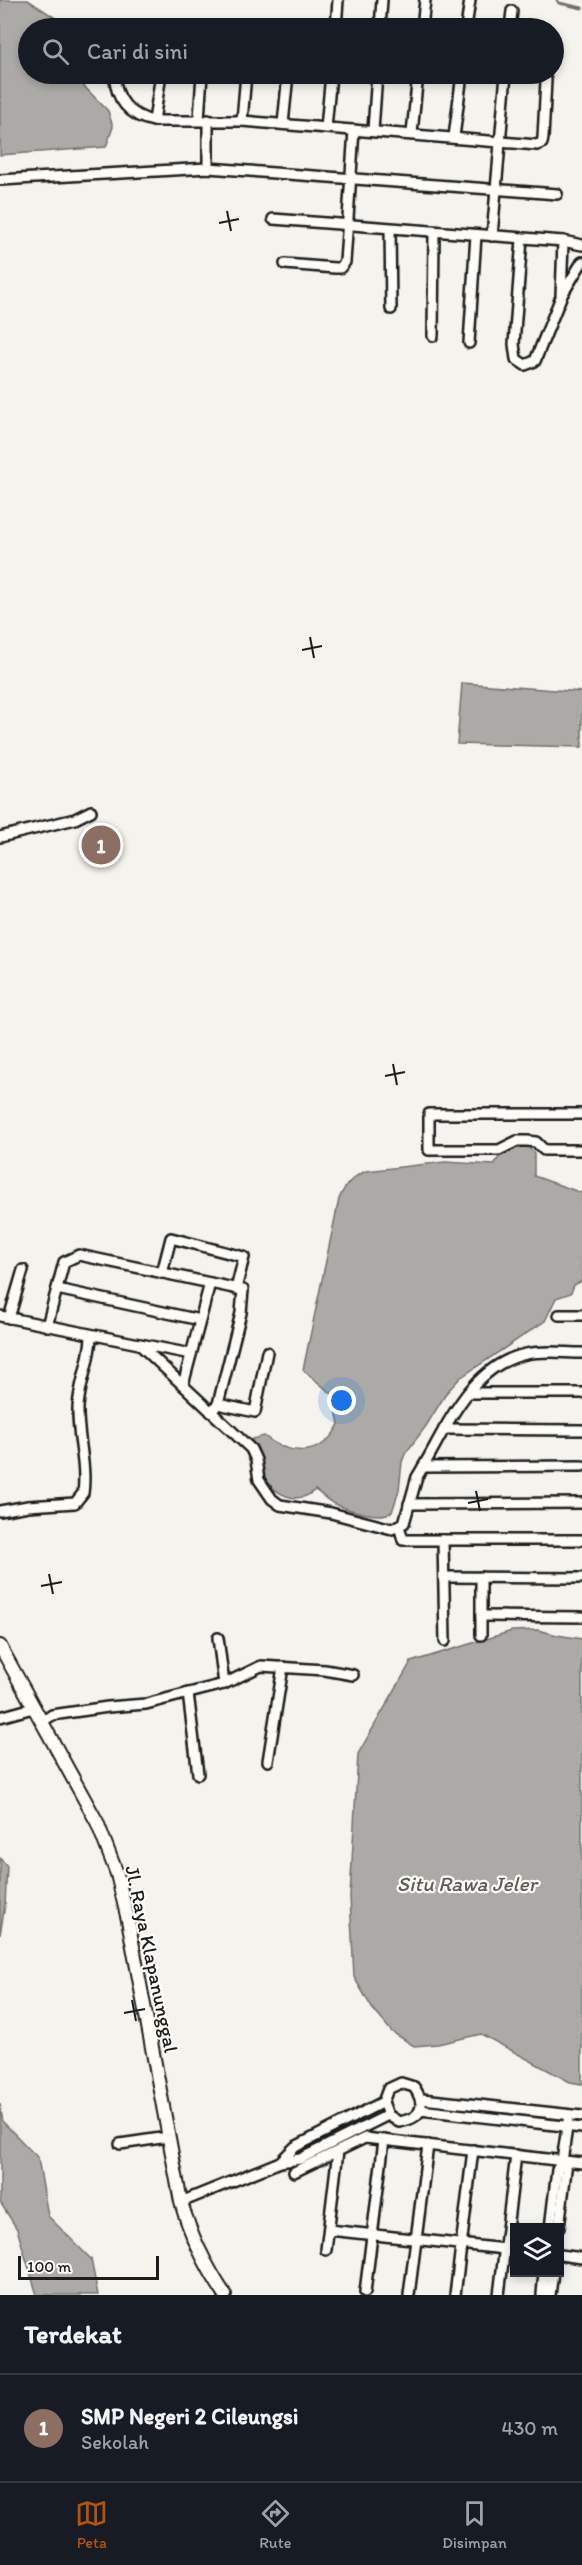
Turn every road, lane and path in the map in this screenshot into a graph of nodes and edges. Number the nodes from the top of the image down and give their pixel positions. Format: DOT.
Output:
graph roads {
  1 [pos="338,0"];
  2 [pos="382,0"];
  3 [pos="425,0"];
  4 [pos="470,0"];
  5 [pos="512,11"];
  6 [pos="337,18"];
  7 [pos="381,18"];
  8 [pos="423,18"];
  9 [pos="467,18"];
  10 [pos="511,18"];
  11 [pos="115,84"];
  12 [pos="159,84"];
  13 [pos="202,84"];
  14 [pos="245,84"];
  15 [pos="287,84"];
  16 [pos="330,84"];
  17 [pos="376,84"];
  18 [pos="417,84"];
  19 [pos="461,84"];
  20 [pos="505,84"];
  21 [pos="546,84"];
  22 [pos="203,120"];
  23 [pos="153,121"];
  24 [pos="242,121"];
  25 [pos="283,124"];
  26 [pos="326,128"];
  27 [pos="354,130"];
  28 [pos="373,130"];
  29 [pos="412,133"];
  30 [pos="454,137"];
  31 [pos="498,142"];
  32 [pos="208,168"];
  33 [pos="350,178"];
  34 [pos="0,180"];
  35 [pos="495,189"];
  36 [pos="557,194"];
  37 [pos="273,219"];
  38 [pos="347,224"];
  39 [pos="390,229"];
  40 [pos="434,232"];
  41 [pos="476,235"];
  42 [pos="492,236"];
  43 [pos="522,238"];
  44 [pos="563,241"];
  45 [pos="582,245"];
  46 [pos="582,262"];
  47 [pos="285,264"];
  48 [pos="561,297"];
  49 [pos="391,309"];
  50 [pos="433,336"];
  51 [pos="469,342"];
  52 [pos="91,812"];
  53 [pos="0,837"];
  54 [pos="582,1114"];
  55 [pos="582,1150"];
  56 [pos="23,1270"];
  57 [pos="162,1273"];
  58 [pos="210,1283"];
  59 [pos="236,1288"];
  60 [pos="57,1289"];
  61 [pos="559,1315"];
  62 [pos="582,1315"];
  63 [pos="5,1317"];
  64 [pos="200,1320"];
  65 [pos="47,1326"];
  66 [pos="91,1335"];
  67 [pos="140,1344"];
  68 [pos="267,1352"];
  69 [pos="582,1353"];
  70 [pos="191,1354"];
  71 [pos="183,1385"];
  72 [pos="468,1393"];
  73 [pos="582,1393"];
  74 [pos="218,1404"];
  75 [pos="212,1412"];
  76 [pos="444,1429"];
  77 [pos="582,1430"];
  78 [pos="423,1467"];
  79 [pos="582,1467"];
  80 [pos="582,1503"];
  81 [pos="409,1504"];
  82 [pos="0,1511"];
  83 [pos="399,1527"];
  84 [pos="443,1540"];
  85 [pos="582,1540"];
  86 [pos="444,1577"];
  87 [pos="481,1577"];
  88 [pos="582,1578"];
  89 [pos="481,1616"];
  90 [pos="582,1617"];
  91 [pos="481,1635"];
  92 [pos="218,1638"];
  93 [pos="445,1641"];
  94 [pos="0,1646"];
  95 [pos="283,1667"];
  96 [pos="353,1676"];
  97 [pos="224,1684"];
  98 [pos="188,1693"];
  99 [pos="33,1708"];
  100 [pos="0,1717"];
  101 [pos="42,1722"];
  102 [pos="268,1761"];
  103 [pos="198,1774"];
  104 [pos="422,2099"];
  105 [pos="383,2102"];
  106 [pos="420,2110"];
  107 [pos="569,2114"];
  108 [pos="387,2115"];
  109 [pos="582,2116"];
  110 [pos="567,2127"];
  111 [pos="582,2128"];
  112 [pos="168,2137"];
  113 [pos="384,2140"];
  114 [pos="120,2144"];
  115 [pos="428,2145"];
  116 [pos="473,2150"];
  117 [pos="338,2151"];
  118 [pos="516,2155"];
  119 [pos="562,2161"];
  120 [pos="280,2162"];
  121 [pos="582,2163"];
  122 [pos="294,2172"];
  123 [pos="181,2202"];
  124 [pos="512,2223"];
  125 [pos="551,2223"];
  126 [pos="560,2223"];
  127 [pos="329,2230"];
  128 [pos="372,2235"];
  129 [pos="416,2239"];
  130 [pos="461,2245"];
  131 [pos="326,2250"];
  132 [pos="510,2250"];
  133 [pos="564,2256"];
  134 [pos="582,2258"];
  135 [pos="544,2277"];
  136 [pos="552,2277"];
  137 [pos="364,2292"];
  138 [pos="225,2295"];
  139 [pos="409,2295"];
  140 [pos="455,2295"];
  141 [pos="499,2295"];
  142 [pos="542,2295"];
  143 [pos="550,2295"];
  1 -- 6 [label="street"];
  2 -- 7 [label="street"];
  3 -- 8 [label="street"];
  4 -- 9 [label="street"];
  5 -- 10 [label="street"];
  11 -- 23 [label="street"];
  12 -- 23 [label="street"];
  13 -- 22 [label="street"];
  14 -- 24 [label="street"];
  15 -- 25 [label="street"];
  16 -- 26 [label="street"];
  17 -- 28 [label="street"];
  18 -- 29 [label="street"];
  19 -- 30 [label="street"];
  20 -- 31 [label="street"];
  21 -- 31 [label="street"];
  22 -- 23 [label="street"];
  22 -- 24 [label="street"];
  22 -- 32 [label="street"];
  24 -- 25 [label="street"];
  25 -- 26 [label="street"];
  26 -- 27 [label="street"];
  27 -- 28 [label="street"];
  27 -- 33 [label="street"];
  28 -- 29 [label="street"];
  29 -- 30 [label="street"];
  30 -- 31 [label="street"];
  31 -- 35 [label="street"];
  32 -- 33 [label="street"];
  32 -- 34 [label="street"];
  33 -- 35 [label="street"];
  33 -- 38 [label="street"];
  35 -- 36 [label="street"];
  35 -- 42 [label="street"];
  37 -- 38 [label="street"];
  38 -- 39 [label="street"];
  38 -- 47 [label="street"];
  39 -- 40 [label="street"];
  39 -- 49 [label="street"];
  40 -- 41 [label="street"];
  40 -- 50 [label="street"];
  41 -- 42 [label="street"];
  41 -- 51 [label="street"];
  42 -- 43 [label="street"];
  43 -- 44 [label="street"];
  43 -- 48 [label="street"];
  44 -- 45 [label="street"];
  44 -- 48 [label="street"];
  46 -- 48 [label="street"];
  52 -- 53 [label="street"];
  54 -- 55 [label="street"];
  56 -- 63 [label="street"];
  57 -- 58 [label="street"];
  57 -- 59 [label="street"];
  57 -- 60 [label="street"];
  58 -- 59 [label="street"];
  58 -- 64 [label="street"];
  59 -- 74 [label="street"];
  60 -- 64 [label="street"];
  60 -- 65 [label="street"];
  61 -- 62 [label="street"];
  63 -- 65 [label="street"];
  64 -- 70 [label="street"];
  65 -- 66 [label="street"];
  66 -- 67 [label="street"];
  66 -- 82 [label="street"];
  67 -- 70 [label="street"];
  67 -- 71 [label="street"];
  68 -- 74 [label="street"];
  69 -- 72 [label="street"];
  70 -- 71 [label="street"];
  71 -- 75 [label="street"];
  72 -- 73 [label="street"];
  72 -- 76 [label="street"];
  74 -- 75 [label="street"];
  75 -- 83 [label="street"];
  76 -- 77 [label="street"];
  76 -- 78 [label="street"];
  78 -- 79 [label="street"];
  78 -- 81 [label="street"];
  80 -- 81 [label="street"];
  81 -- 83 [label="street"];
  83 -- 84 [label="street"];
  84 -- 85 [label="street"];
  84 -- 86 [label="street"];
  86 -- 87 [label="street"];
  86 -- 93 [label="street"];
  87 -- 88 [label="street"];
  87 -- 89 [label="street"];
  89 -- 90 [label="street"];
  89 -- 91 [label="street"];
  92 -- 97 [label="street"];
  94 -- 99 [label="street, Jl. Raya Klapanunggal"];
  95 -- 96 [label="street"];
  95 -- 97 [label="street"];
  95 -- 102 [label="street"];
  97 -- 98 [label="street"];
  98 -- 101 [label="street"];
  98 -- 103 [label="street"];
  99 -- 100 [label="street"];
  99 -- 101 [label="street, Jl. Raya Klapanunggal"];
  101 -- 112 [label="street, Jl. Raya Klapanunggal"];
  104 -- 105 [label="street"];
  104 -- 106 [label="street"];
  104 -- 107 [label="street"];
  105 -- 108 [label="street"];
  105 -- 120 [label="street"];
  106 -- 108 [label="street"];
  106 -- 110 [label="street"];
  107 -- 109 [label="street"];
  107 -- 110 [label="street"];
  108 -- 120 [label="street"];
  110 -- 111 [label="street"];
  110 -- 119 [label="street"];
  112 -- 114 [label="street"];
  112 -- 123 [label="street, Jl. Raya Klapanunggal"];
  113 -- 115 [label="street"];
  113 -- 117 [label="street"];
  113 -- 128 [label="street"];
  115 -- 116 [label="street"];
  115 -- 129 [label="street"];
  116 -- 118 [label="street"];
  116 -- 130 [label="street"];
  117 -- 122 [label="street"];
  117 -- 127 [label="street"];
  118 -- 119 [label="street"];
  118 -- 124 [label="street"];
  119 -- 121 [label="street"];
  119 -- 125 [label="street"];
  119 -- 126 [label="street"];
  120 -- 123 [label="street"];
  123 -- 138 [label="street, Jl. Raya Klapanunggal"];
  127 -- 128 [label="street"];
  127 -- 131 [label="street"];
  128 -- 129 [label="street"];
  128 -- 137 [label="street"];
  129 -- 130 [label="street"];
  129 -- 139 [label="street"];
  130 -- 132 [label="street"];
  130 -- 140 [label="street"];
  132 -- 141 [label="street"];
  133 -- 134 [label="street"];
  135 -- 142 [label="street"];
  136 -- 143 [label="street"];
}
